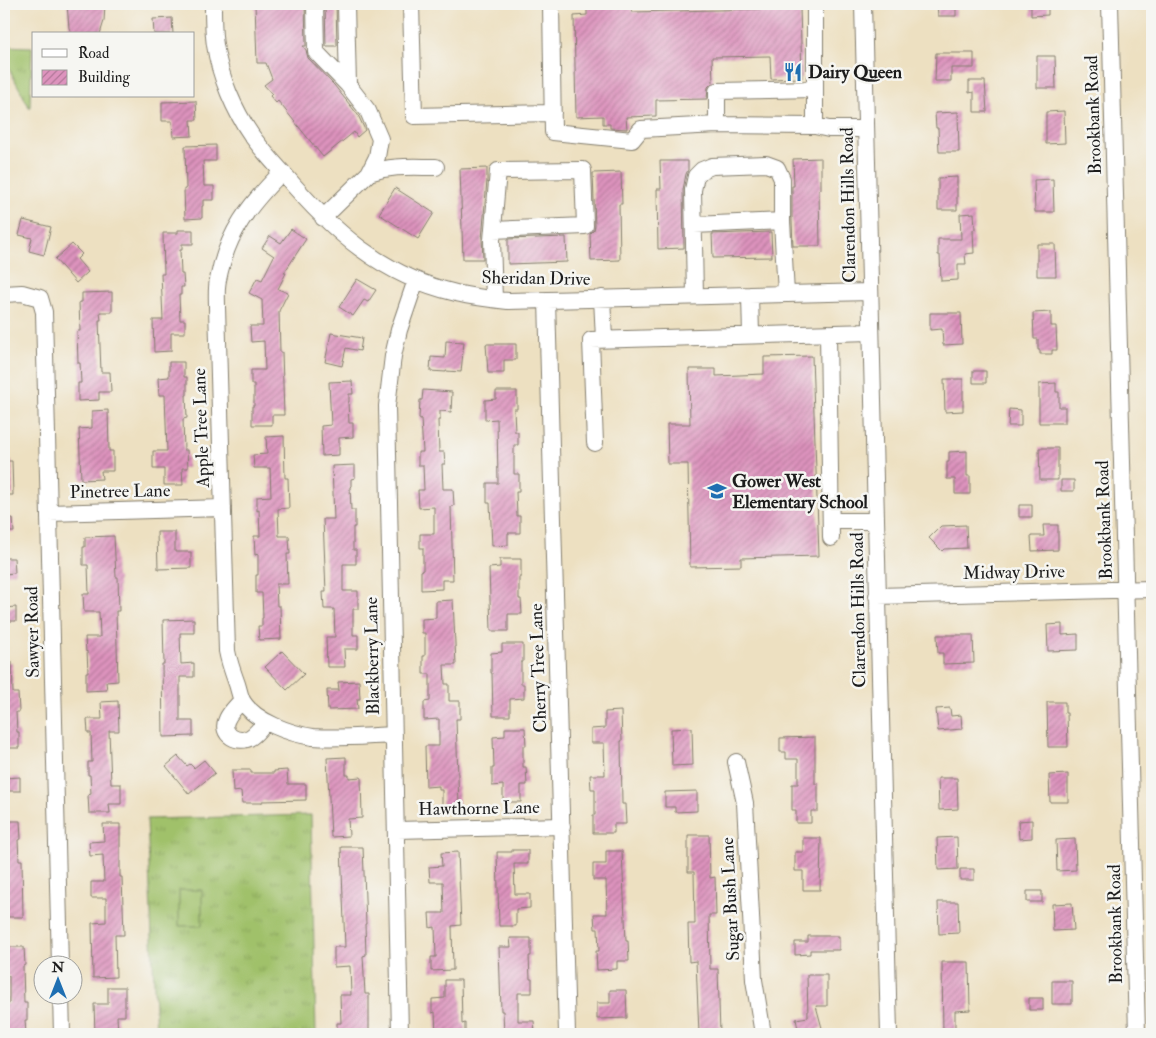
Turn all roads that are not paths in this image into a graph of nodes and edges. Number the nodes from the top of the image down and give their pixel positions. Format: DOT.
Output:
graph roads {
  1 [pos="213,4"];
  2 [pos="315,4"];
  3 [pos="346,4"];
  4 [pos="411,4"];
  5 [pos="551,4"];
  6 [pos="815,4"];
  7 [pos="863,4"];
  8 [pos="1110,4"];
  9 [pos="348,86"];
  10 [pos="815,89"];
  11 [pos="554,113"];
  12 [pos="717,125"];
  13 [pos="815,126"];
  14 [pos="866,129"];
  15 [pos="436,167"];
  16 [pos="282,172"];
  17 [pos="369,173"];
  18 [pos="323,218"];
  19 [pos="782,221"];
  20 [pos="694,225"];
  21 [pos="493,230"];
  22 [pos="416,280"];
  23 [pos="870,292"];
  24 [pos="4,294"];
  25 [pos="786,294"];
  26 [pos="750,295"];
  27 [pos="695,296"];
  28 [pos="602,298"];
  29 [pos="494,299"];
  30 [pos="547,300"];
  31 [pos="871,332"];
  32 [pos="828,333"];
  33 [pos="751,335"];
  34 [pos="604,339"];
  35 [pos="595,443"];
  36 [pos="223,508"];
  37 [pos="49,513"];
  38 [pos="876,522"];
  39 [pos="1152,589"];
  40 [pos="1126,590"];
  41 [pos="877,596"];
  42 [pos="242,700"];
  43 [pos="265,722"];
  44 [pos="394,736"];
  45 [pos="736,762"];
  46 [pos="562,826"];
  47 [pos="397,830"];
  48 [pos="60,956"];
  49 [pos="61,1006"];
  50 [pos="62,1034"];
  51 [pos="400,1034"];
  52 [pos="567,1034"];
  53 [pos="763,1034"];
  54 [pos="889,1034"];
  55 [pos="1137,1034"];
  1 -- 16 [label="street, Sheridan Drive"];
  2 -- 9 [label="street"];
  3 -- 9 [label="street"];
  4 -- 11 [label="street"];
  5 -- 11 [label="street"];
  6 -- 10 [label="street"];
  7 -- 14 [label="street, Clarendon Hills Road"];
  8 -- 40 [label="street, Brookbank Road"];
  9 -- 17 [label="street"];
  10 -- 12 [label="street"];
  10 -- 13 [label="street"];
  11 -- 12 [label="street"];
  12 -- 13 [label="street"];
  13 -- 14 [label="street"];
  14 -- 23 [label="street, Clarendon Hills Road"];
  15 -- 17 [label="street"];
  16 -- 18 [label="street, Sheridan Drive"];
  16 -- 36 [label="street, Apple Tree Lane"];
  17 -- 18 [label="street"];
  18 -- 22 [label="street, Sheridan Drive"];
  19 -- 20 [label="street"];
  19 -- 20 [label="street"];
  19 -- 25 [label="street"];
  20 -- 27 [label="street"];
  21 -- 21 [label="street"];
  21 -- 29 [label="street"];
  22 -- 29 [label="street, Sheridan Drive"];
  22 -- 44 [label="street, Blackberry Lane"];
  23 -- 25 [label="street, Sheridan Drive"];
  23 -- 31 [label="street, Clarendon Hills Road"];
  24 -- 37 [label="street, Sawyer Road"];
  25 -- 26 [label="street, Sheridan Drive"];
  26 -- 27 [label="street, Sheridan Drive"];
  26 -- 33 [label="street"];
  27 -- 28 [label="street, Sheridan Drive"];
  28 -- 30 [label="street, Sheridan Drive"];
  28 -- 34 [label="street"];
  29 -- 30 [label="street, Sheridan Drive"];
  30 -- 46 [label="street, Cherry Tree Lane"];
  31 -- 32 [label="street"];
  31 -- 38 [label="street, Clarendon Hills Road"];
  32 -- 33 [label="street"];
  32 -- 38 [label="street"];
  33 -- 34 [label="street"];
  34 -- 35 [label="street"];
  36 -- 37 [label="street, Pinetree Lane"];
  36 -- 42 [label="street, Apple Tree Lane"];
  37 -- 48 [label="street, Sawyer Road"];
  38 -- 41 [label="street, Clarendon Hills Road"];
  39 -- 40 [label="street, Midway Drive"];
  40 -- 41 [label="street, Midway Drive"];
  40 -- 55 [label="street, Brookbank Road"];
  41 -- 54 [label="street, Clarendon Hills Road"];
  42 -- 43 [label="street, Apple Tree Lane"];
  42 -- 43 [label="street"];
  43 -- 44 [label="street, Apple Tree Lane"];
  44 -- 47 [label="street, Blackberry Lane"];
  45 -- 53 [label="street, Sugar Bush Lane"];
  46 -- 47 [label="street, Hawthorne Lane"];
  46 -- 52 [label="street, Cherry Tree Lane"];
  47 -- 51 [label="street, Blackberry Lane"];
  49 -- 50 [label="street"];
}
